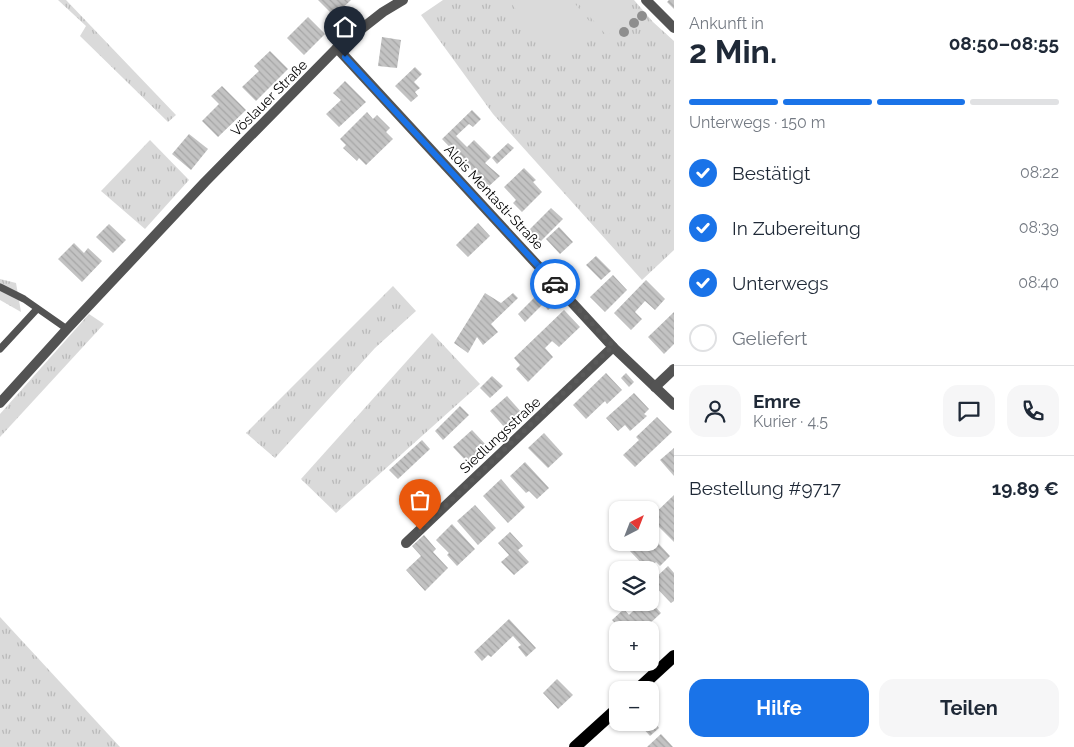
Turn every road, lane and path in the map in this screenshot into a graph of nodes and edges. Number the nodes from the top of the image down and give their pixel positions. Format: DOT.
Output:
graph roads {
  1 [pos="403,0"];
  2 [pos="646,0"];
  3 [pos="674,28"];
  4 [pos="337,48"];
  5 [pos="0,287"];
  6 [pos="37,309"];
  7 [pos="67,328"];
  8 [pos="613,346"];
  9 [pos="0,349"];
  10 [pos="674,369"];
  11 [pos="655,387"];
  12 [pos="0,402"];
  13 [pos="674,405"];
  14 [pos="406,543"];
  15 [pos="674,656"];
  16 [pos="647,681"];
  17 [pos="609,716"];
  18 [pos="575,747"];
  1 -- 4 [label="street, Vöslauer Straße"];
  2 -- 3 [label="street"];
  4 -- 7 [label="street, Vöslauer Straße"];
  4 -- 8 [label="street, Alois Mentasti-Straße"];
  5 -- 6 [label="lane"];
  6 -- 7 [label="lane"];
  6 -- 9 [label="lane"];
  7 -- 12 [label="street, Vöslauer Straße"];
  8 -- 11 [label="street, Alois Mentasti-Straße"];
  8 -- 14 [label="street, Siedlungsstraße"];
  10 -- 11 [label="street"];
  11 -- 13 [label="street, Alois Mentasti-Straße"];
  15 -- 16 [label="main road"];
  17 -- 18 [label="main road"];
}
